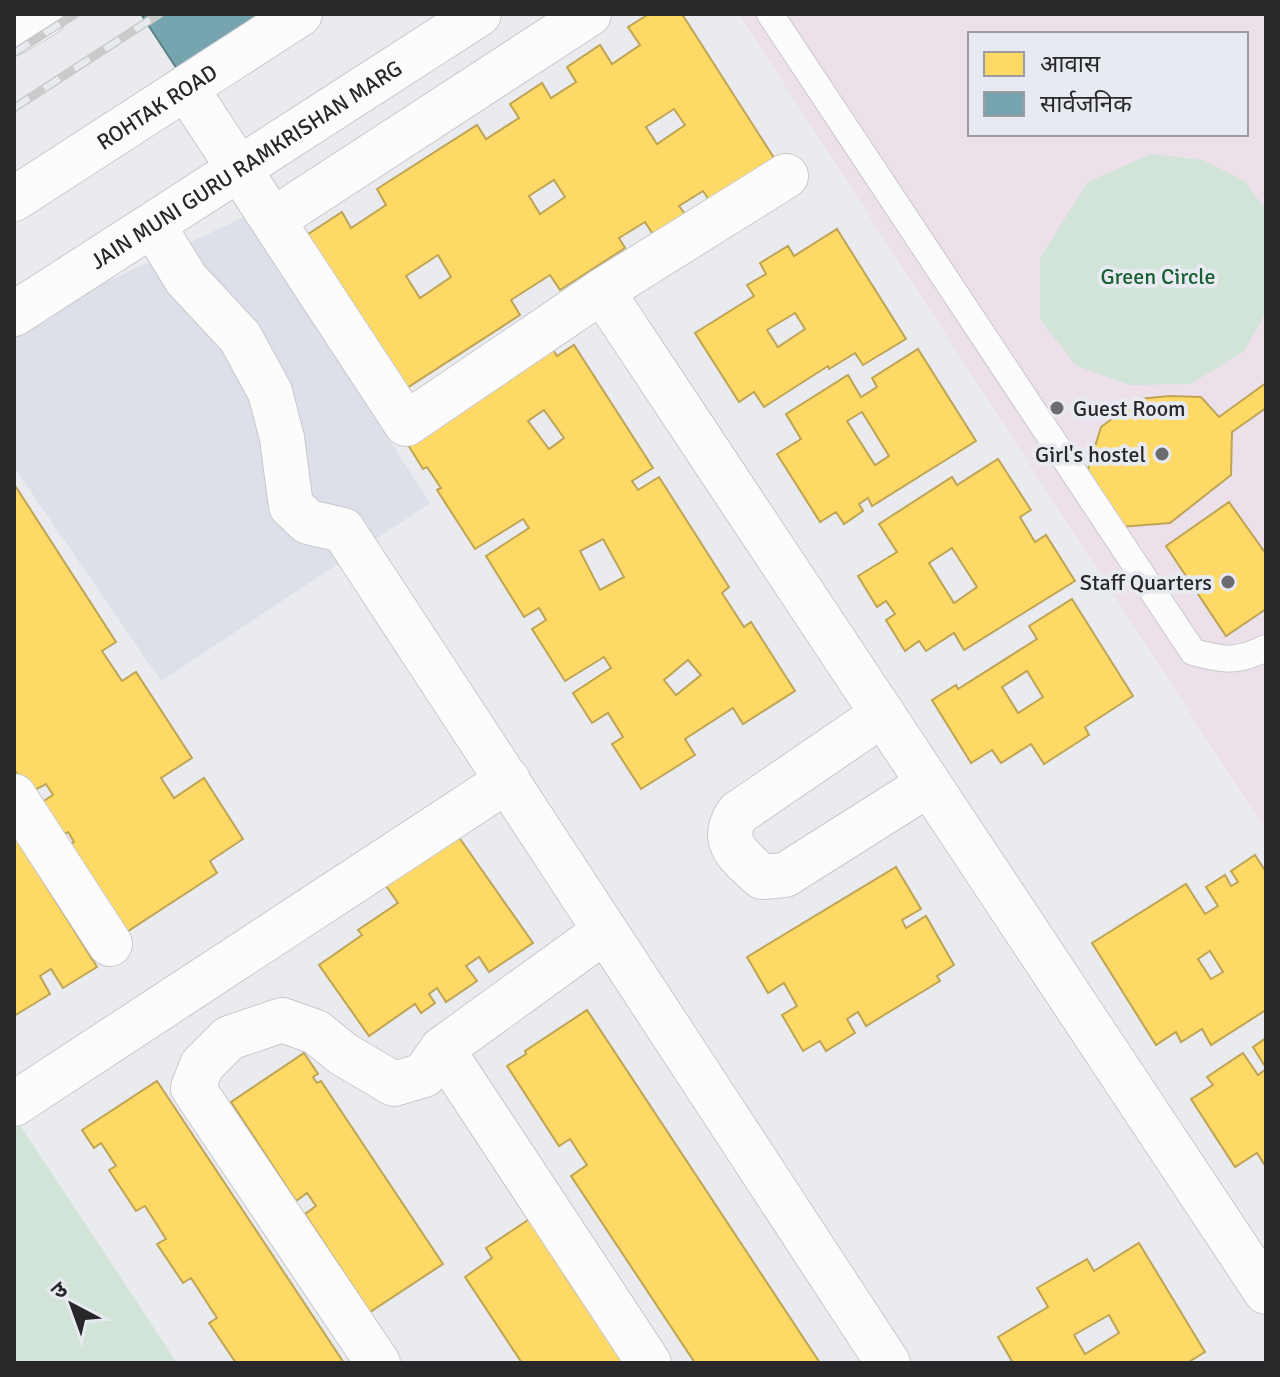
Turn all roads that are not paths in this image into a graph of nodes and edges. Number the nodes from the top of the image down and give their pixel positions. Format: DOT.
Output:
graph roads {
  1 [pos="45,14"];
  2 [pos="300,14"];
  3 [pos="479,14"];
  4 [pos="589,14"];
  5 [pos="770,14"];
  6 [pos="14,33"];
  7 [pos="186,88"];
  8 [pos="238,168"];
  9 [pos="786,176"];
  10 [pos="14,199"];
  11 [pos="273,220"];
  12 [pos="153,225"];
  13 [pos="602,291"];
  14 [pos="14,314"];
  15 [pos="1266,648"];
  16 [pos="883,714"];
  17 [pos="508,780"];
  18 [pos="929,784"];
  19 [pos="16,803"];
  20 [pos="605,931"];
  21 [pos="110,944"];
  22 [pos="159,1010"];
  23 [pos="442,1049"];
  24 [pos="202,1065"];
  25 [pos="14,1104"];
  26 [pos="1266,1292"];
  27 [pos="378,1363"];
  28 [pos="649,1363"];
  29 [pos="888,1363"];
  1 -- 6 [label="street"];
  2 -- 7 [label="street, ROHTAK ROAD"];
  3 -- 8 [label="street, JAIN MUNI GURU RAMKRISHAN MARG"];
  4 -- 11 [label="street"];
  5 -- 15 [label="lane"];
  7 -- 8 [label="street"];
  7 -- 10 [label="street, ROHTAK ROAD"];
  8 -- 11 [label="street"];
  8 -- 12 [label="street, JAIN MUNI GURU RAMKRISHAN MARG"];
  9 -- 13 [label="street"];
  11 -- 13 [label="street"];
  12 -- 14 [label="street, JAIN MUNI GURU RAMKRISHAN MARG"];
  12 -- 17 [label="street"];
  13 -- 16 [label="street"];
  16 -- 18 [label="street"];
  16 -- 18 [label="street"];
  17 -- 20 [label="street"];
  17 -- 22 [label="street"];
  18 -- 26 [label="street"];
  19 -- 21 [label="street"];
  20 -- 23 [label="street"];
  20 -- 29 [label="street"];
  22 -- 24 [label="street"];
  22 -- 25 [label="street"];
  23 -- 24 [label="street"];
  23 -- 28 [label="street"];
  24 -- 27 [label="street"];
}
